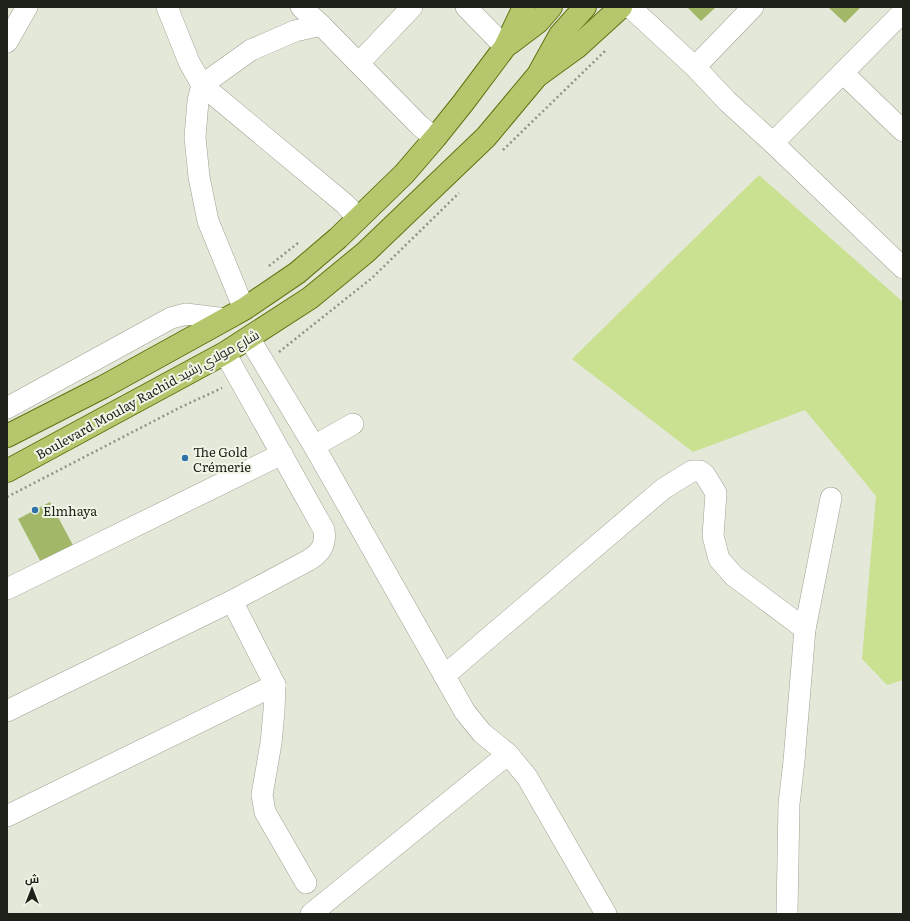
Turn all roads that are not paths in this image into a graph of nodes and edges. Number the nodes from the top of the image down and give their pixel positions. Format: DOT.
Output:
graph roads {
  1 [pos="27,7"];
  2 [pos="167,7"];
  3 [pos="301,7"];
  4 [pos="412,7"];
  5 [pos="466,7"];
  6 [pos="524,7"];
  7 [pos="551,7"];
  8 [pos="585,7"];
  9 [pos="621,7"];
  10 [pos="630,7"];
  11 [pos="753,7"];
  12 [pos="903,12"];
  13 [pos="320,24"];
  14 [pos="7,42"];
  15 [pos="505,47"];
  16 [pos="359,63"];
  17 [pos="695,67"];
  18 [pos="843,72"];
  19 [pos="537,76"];
  20 [pos="202,85"];
  21 [pos="903,131"];
  22 [pos="435,138"];
  23 [pos="773,143"];
  24 [pos="358,218"];
  25 [pos="903,268"];
  26 [pos="235,314"];
  27 [pos="249,338"];
  28 [pos="225,353"];
  29 [pos="7,408"];
  30 [pos="354,424"];
  31 [pos="7,436"];
  32 [pos="314,446"];
  33 [pos="282,454"];
  34 [pos="7,472"];
  35 [pos="831,498"];
  36 [pos="7,589"];
  37 [pos="232,601"];
  38 [pos="805,629"];
  39 [pos="444,676"];
  40 [pos="274,685"];
  41 [pos="7,711"];
  42 [pos="508,754"];
  43 [pos="7,816"];
  44 [pos="306,883"];
  45 [pos="312,914"];
  46 [pos="606,914"];
  47 [pos="787,914"];
  1 -- 14 [label="street"];
  2 -- 20 [label="street"];
  3 -- 13 [label="street"];
  4 -- 16 [label="street"];
  5 -- 15 [label="street"];
  6 -- 15 [label="main road, Boulevard Moulay Rachid شارع مولاي رشيد"];
  7 -- 15 [label="main road"];
  8 -- 19 [label="main road"];
  9 -- 19 [label="main road, Boulevard Moulay Rachid شارع مولاي رشيد"];
  10 -- 17 [label="street"];
  11 -- 17 [label="street"];
  12 -- 18 [label="street"];
  13 -- 16 [label="street"];
  13 -- 20 [label="street"];
  15 -- 22 [label="main road, Boulevard Moulay Rachid شارع مولاي رشيد"];
  16 -- 22 [label="street"];
  17 -- 23 [label="street"];
  18 -- 21 [label="street"];
  18 -- 23 [label="street"];
  19 -- 27 [label="main road, Boulevard Moulay Rachid شارع مولاي رشيد"];
  20 -- 24 [label="street"];
  20 -- 26 [label="street"];
  22 -- 24 [label="main road, Boulevard Moulay Rachid شارع مولاي رشيد"];
  23 -- 25 [label="street"];
  24 -- 26 [label="main road, Boulevard Moulay Rachid شارع مولاي رشيد"];
  26 -- 29 [label="street"];
  26 -- 31 [label="main road, Boulevard Moulay Rachid شارع مولاي رشيد"];
  27 -- 28 [label="main road, Boulevard Moulay Rachid شارع مولاي رشيد"];
  27 -- 32 [label="street"];
  28 -- 33 [label="street"];
  28 -- 34 [label="main road, Boulevard Moulay Rachid شارع مولاي رشيد"];
  30 -- 32 [label="street"];
  32 -- 39 [label="street"];
  33 -- 36 [label="street"];
  33 -- 37 [label="street"];
  35 -- 38 [label="street"];
  37 -- 40 [label="street"];
  37 -- 41 [label="street"];
  38 -- 39 [label="street"];
  38 -- 47 [label="street"];
  39 -- 42 [label="street"];
  40 -- 43 [label="street"];
  40 -- 44 [label="street"];
  42 -- 45 [label="street"];
  42 -- 46 [label="street"];
}
